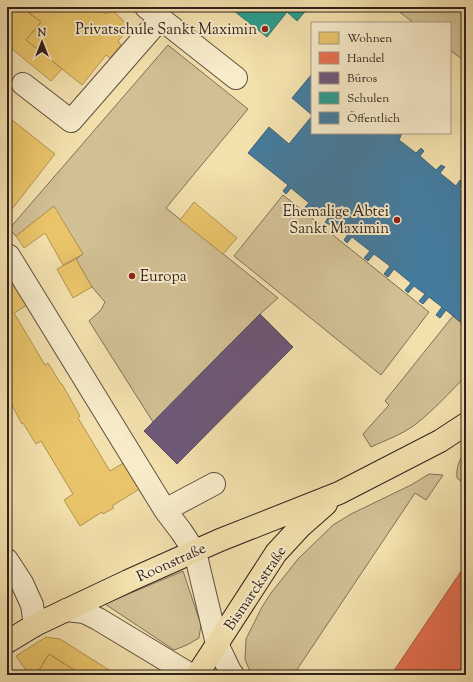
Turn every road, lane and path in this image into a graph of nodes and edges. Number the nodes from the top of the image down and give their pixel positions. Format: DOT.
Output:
graph roads {
  1 [pos="153,13"];
  2 [pos="236,78"];
  3 [pos="24,84"];
  4 [pos="9,256"];
  5 [pos="466,424"];
  6 [pos="214,484"];
  7 [pos="339,493"];
  8 [pos="165,510"];
  9 [pos="195,552"];
  10 [pos="7,560"];
  11 [pos="66,610"];
  12 [pos="35,625"];
  13 [pos="7,642"];
  14 [pos="217,644"];
  15 [pos="191,675"];
  16 [pos="197,675"];
  17 [pos="233,675"];
  1 -- 2 [label="street"];
  1 -- 3 [label="street"];
  4 -- 8 [label="street"];
  5 -- 7 [label="main road"];
  6 -- 8 [label="street"];
  7 -- 9 [label="main road, Roonstraße"];
  7 -- 14 [label="main road, Bismarckstraße"];
  8 -- 9 [label="street"];
  9 -- 11 [label="main road, Roonstraße"];
  9 -- 14 [label="street"];
  10 -- 12 [label="street"];
  11 -- 12 [label="main road, Roonstraße"];
  11 -- 15 [label="street"];
  12 -- 13 [label="main road, Roonstraße"];
  14 -- 16 [label="main road, Bismarckstraße"];
  14 -- 17 [label="street"];
}
